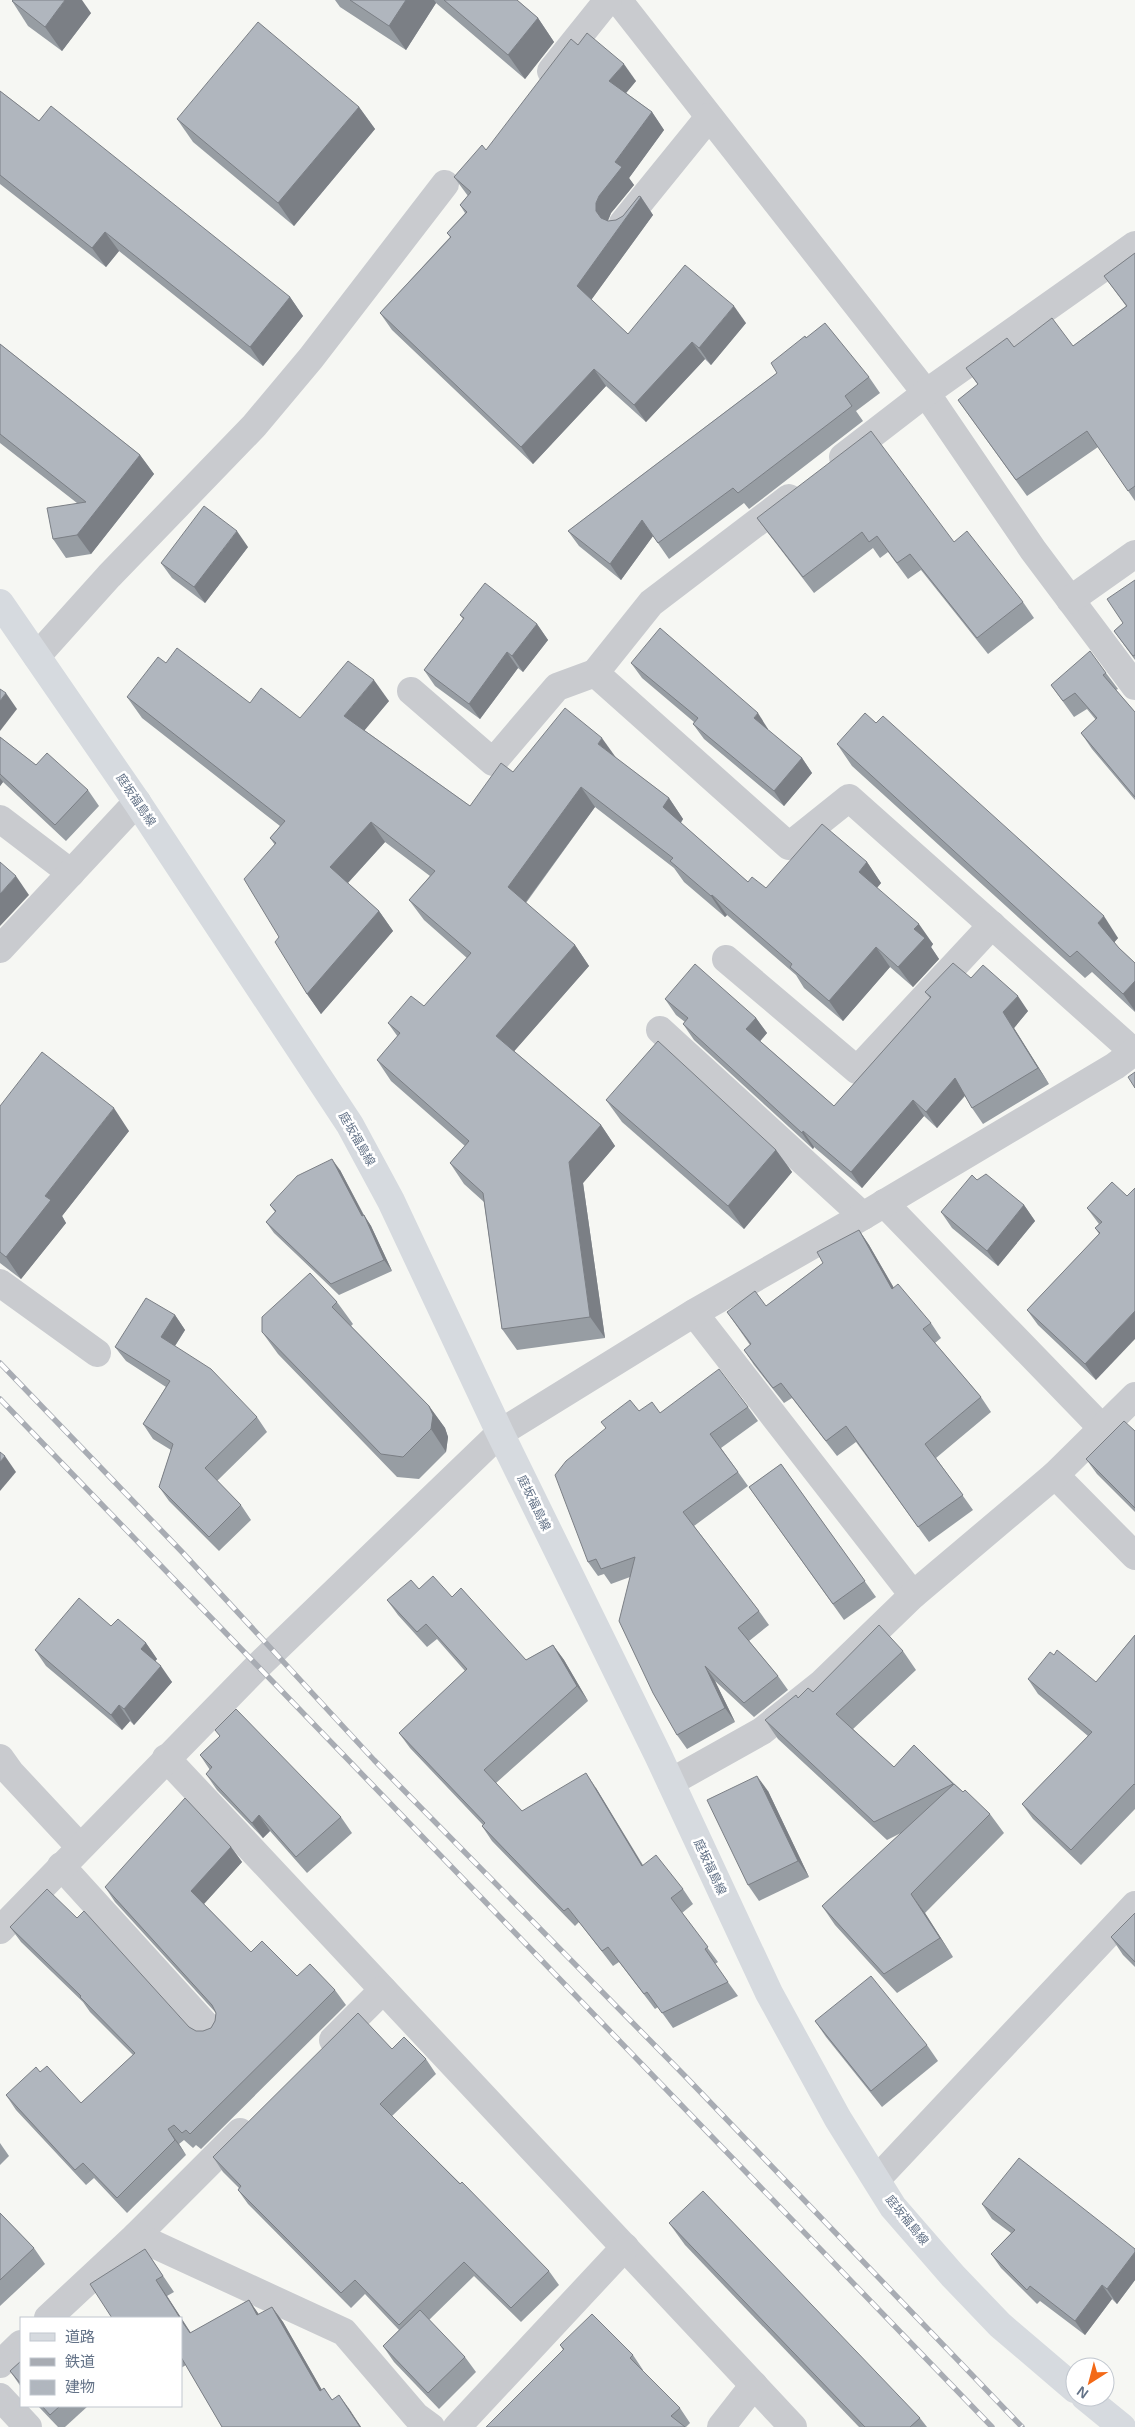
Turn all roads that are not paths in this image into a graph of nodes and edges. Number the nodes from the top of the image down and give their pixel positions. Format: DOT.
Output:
graph roads {
  1 [pos="608,0"];
  2 [pos="618,0"];
  3 [pos="536,91"];
  4 [pos="709,117"];
  5 [pos="445,184"];
  6 [pos="623,223"];
  7 [pos="1135,245"];
  8 [pos="926,393"];
  9 [pos="1135,554"];
  10 [pos="1070,600"];
  11 [pos="0,603"];
  12 [pos="37,656"];
  13 [pos="595,673"];
  14 [pos="1135,686"];
  15 [pos="411,691"];
  16 [pos="138,802"];
  17 [pos="0,819"];
  18 [pos="71,873"];
  19 [pos="992,926"];
  20 [pos="0,949"];
  21 [pos="726,959"];
  22 [pos="660,1030"];
  23 [pos="1134,1052"];
  24 [pos="874,1210"];
  25 [pos="0,1283"];
  26 [pos="694,1313"];
  27 [pos="97,1353"];
  28 [pos="1135,1396"];
  29 [pos="1102,1428"];
  30 [pos="500,1434"];
  31 [pos="1055,1475"];
  32 [pos="1135,1556"];
  33 [pos="913,1595"];
  34 [pos="0,1758"];
  35 [pos="166,1758"];
  36 [pos="671,1782"];
  37 [pos="80,1847"];
  38 [pos="61,1866"];
  39 [pos="1135,1905"];
  40 [pos="0,1930"];
  41 [pos="383,1990"];
  42 [pos="210,2031"];
  43 [pos="312,2060"];
  44 [pos="256,2116"];
  45 [pos="876,2180"];
  46 [pos="136,2236"];
  47 [pos="625,2246"];
  48 [pos="49,2317"];
  49 [pos="20,2345"];
  50 [pos="0,2364"];
  51 [pos="1065,2380"];
  52 [pos="754,2385"];
  53 [pos="0,2397"];
  54 [pos="1097,2407"];
  55 [pos="28,2427"];
  56 [pos="431,2427"];
  57 [pos="458,2427"];
  58 [pos="720,2427"];
  59 [pos="793,2427"];
  60 [pos="1122,2427"];
  1 -- 3 [label="street"];
  2 -- 4 [label="street"];
  4 -- 6 [label="street"];
  4 -- 8 [label="street"];
  5 -- 12 [label="street"];
  7 -- 8 [label="street"];
  8 -- 10 [label="street"];
  8 -- 13 [label="street"];
  9 -- 10 [label="street"];
  10 -- 14 [label="street"];
  11 -- 12 [label="main road, 庭坂福島線"];
  12 -- 16 [label="main road, 庭坂福島線"];
  13 -- 15 [label="street"];
  13 -- 19 [label="street"];
  16 -- 18 [label="street"];
  16 -- 30 [label="main road, 庭坂福島線"];
  17 -- 18 [label="street"];
  18 -- 20 [label="street"];
  19 -- 21 [label="street"];
  19 -- 23 [label="street"];
  22 -- 24 [label="street"];
  23 -- 24 [label="street"];
  24 -- 26 [label="street"];
  24 -- 29 [label="street"];
  25 -- 27 [label="street"];
  26 -- 30 [label="street"];
  26 -- 33 [label="street"];
  28 -- 29 [label="street"];
  29 -- 31 [label="street"];
  30 -- 35 [label="street"];
  30 -- 36 [label="main road, 庭坂福島線"];
  31 -- 32 [label="street"];
  31 -- 33 [label="street"];
  33 -- 36 [label="street"];
  34 -- 37 [label="street"];
  35 -- 37 [label="street"];
  35 -- 41 [label="street"];
  36 -- 45 [label="main road, 庭坂福島線"];
  37 -- 38 [label="street"];
  38 -- 40 [label="street"];
  38 -- 42 [label="street"];
  39 -- 45 [label="street"];
  41 -- 43 [label="street"];
  41 -- 47 [label="street"];
  44 -- 46 [label="street"];
  45 -- 51 [label="main road, 庭坂福島線"];
  46 -- 48 [label="street"];
  46 -- 56 [label="street"];
  47 -- 52 [label="street"];
  47 -- 57 [label="street"];
  49 -- 50 [label="street"];
  52 -- 58 [label="street"];
  52 -- 59 [label="street"];
  53 -- 55 [label="street"];
  54 -- 60 [label="main road"];
}
